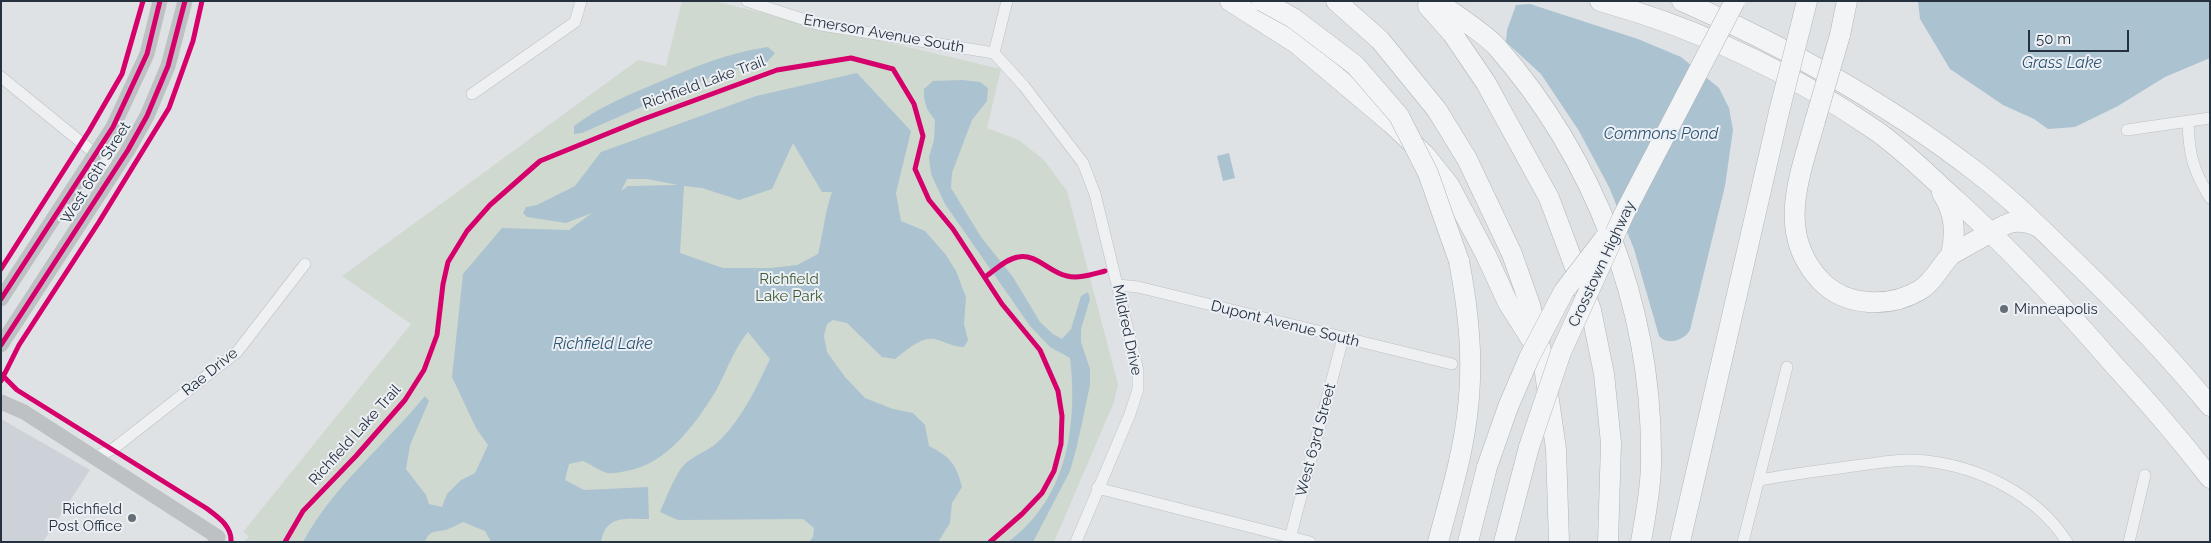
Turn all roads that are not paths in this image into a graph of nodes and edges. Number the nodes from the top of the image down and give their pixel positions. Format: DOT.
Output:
graph roads {
  1 [pos="160,1"];
  2 [pos="185,1"];
  3 [pos="581,1"];
  4 [pos="747,1"];
  5 [pos="1008,1"];
  6 [pos="1230,1"];
  7 [pos="1262,1"];
  8 [pos="1336,1"];
  9 [pos="1424,1"];
  10 [pos="1436,1"];
  11 [pos="1600,1"];
  12 [pos="1682,1"];
  13 [pos="1736,1"];
  14 [pos="1847,1"];
  15 [pos="1805,9"];
  16 [pos="994,53"];
  17 [pos="1,77"];
  18 [pos="472,94"];
  19 [pos="2210,118"];
  20 [pos="2188,122"];
  21 [pos="2127,130"];
  22 [pos="95,155"];
  23 [pos="114,169"];
  24 [pos="1934,180"];
  25 [pos="2210,198"];
  26 [pos="1624,214"];
  27 [pos="2041,228"];
  28 [pos="1992,233"];
  29 [pos="1951,255"];
  30 [pos="305,264"];
  31 [pos="1118,285"];
  32 [pos="1,299"];
  33 [pos="1343,338"];
  34 [pos="1,345"];
  35 [pos="1543,358"];
  36 [pos="1452,364"];
  37 [pos="1787,367"];
  38 [pos="1,402"];
  39 [pos="2210,406"];
  40 [pos="1710,418"];
  41 [pos="94,457"];
  42 [pos="2145,476"];
  43 [pos="2210,478"];
  44 [pos="1760,480"];
  45 [pos="1097,488"];
  46 [pos="217,539"];
  47 [pos="1290,539"];
  48 [pos="1076,542"];
  49 [pos="1310,542"];
  50 [pos="1438,542"];
  51 [pos="1468,542"];
  52 [pos="1504,542"];
  53 [pos="1559,542"];
  54 [pos="1608,542"];
  55 [pos="1641,542"];
  56 [pos="1680,542"];
  57 [pos="1691,542"];
  58 [pos="1743,542"];
  59 [pos="2067,542"];
  60 [pos="2130,542"];
  1 -- 22 [label="main road, West 66th Street"];
  2 -- 23 [label="main road, West 66th Street"];
  3 -- 18 [label="street"];
  4 -- 16 [label="street, Emerson Avenue South"];
  5 -- 16 [label="street"];
  6 -- 35 [label="highway"];
  7 -- 50 [label="highway, bridge"];
  8 -- 35 [label="highway"];
  9 -- 54 [label="highway"];
  10 -- 55 [label="highway"];
  11 -- 24 [label="highway"];
  12 -- 27 [label="highway"];
  13 -- 26 [label="highway, Crosstown Highway, bridge"];
  14 -- 29 [label="highway, bridge"];
  15 -- 40 [label="highway, bridge"];
  16 -- 31 [label="street, Mildred Drive"];
  17 -- 22 [label="street"];
  19 -- 20 [label="street"];
  20 -- 21 [label="street"];
  20 -- 25 [label="street"];
  22 -- 23 [label="street"];
  22 -- 32 [label="main road, West 66th Street"];
  23 -- 34 [label="main road, West 66th Street"];
  24 -- 28 [label="highway"];
  24 -- 29 [label="highway"];
  26 -- 51 [label="highway, bridge"];
  26 -- 52 [label="highway, Crosstown Highway, bridge"];
  27 -- 28 [label="highway"];
  27 -- 39 [label="highway"];
  28 -- 29 [label="highway"];
  28 -- 43 [label="highway"];
  30 -- 41 [label="street, Rae Drive"];
  31 -- 33 [label="street, Dupont Avenue South"];
  31 -- 45 [label="street, Mildred Drive"];
  33 -- 36 [label="street, Dupont Avenue South"];
  33 -- 47 [label="street, West 63rd Street"];
  35 -- 53 [label="highway"];
  37 -- 44 [label="street"];
  38 -- 41 [label="main road"];
  40 -- 56 [label="highway"];
  40 -- 57 [label="highway"];
  41 -- 46 [label="main road"];
  42 -- 60 [label="street"];
  44 -- 58 [label="street"];
  44 -- 59 [label="street"];
  45 -- 47 [label="street"];
  45 -- 48 [label="street, Mildred Drive"];
  47 -- 49 [label="street"];
}
